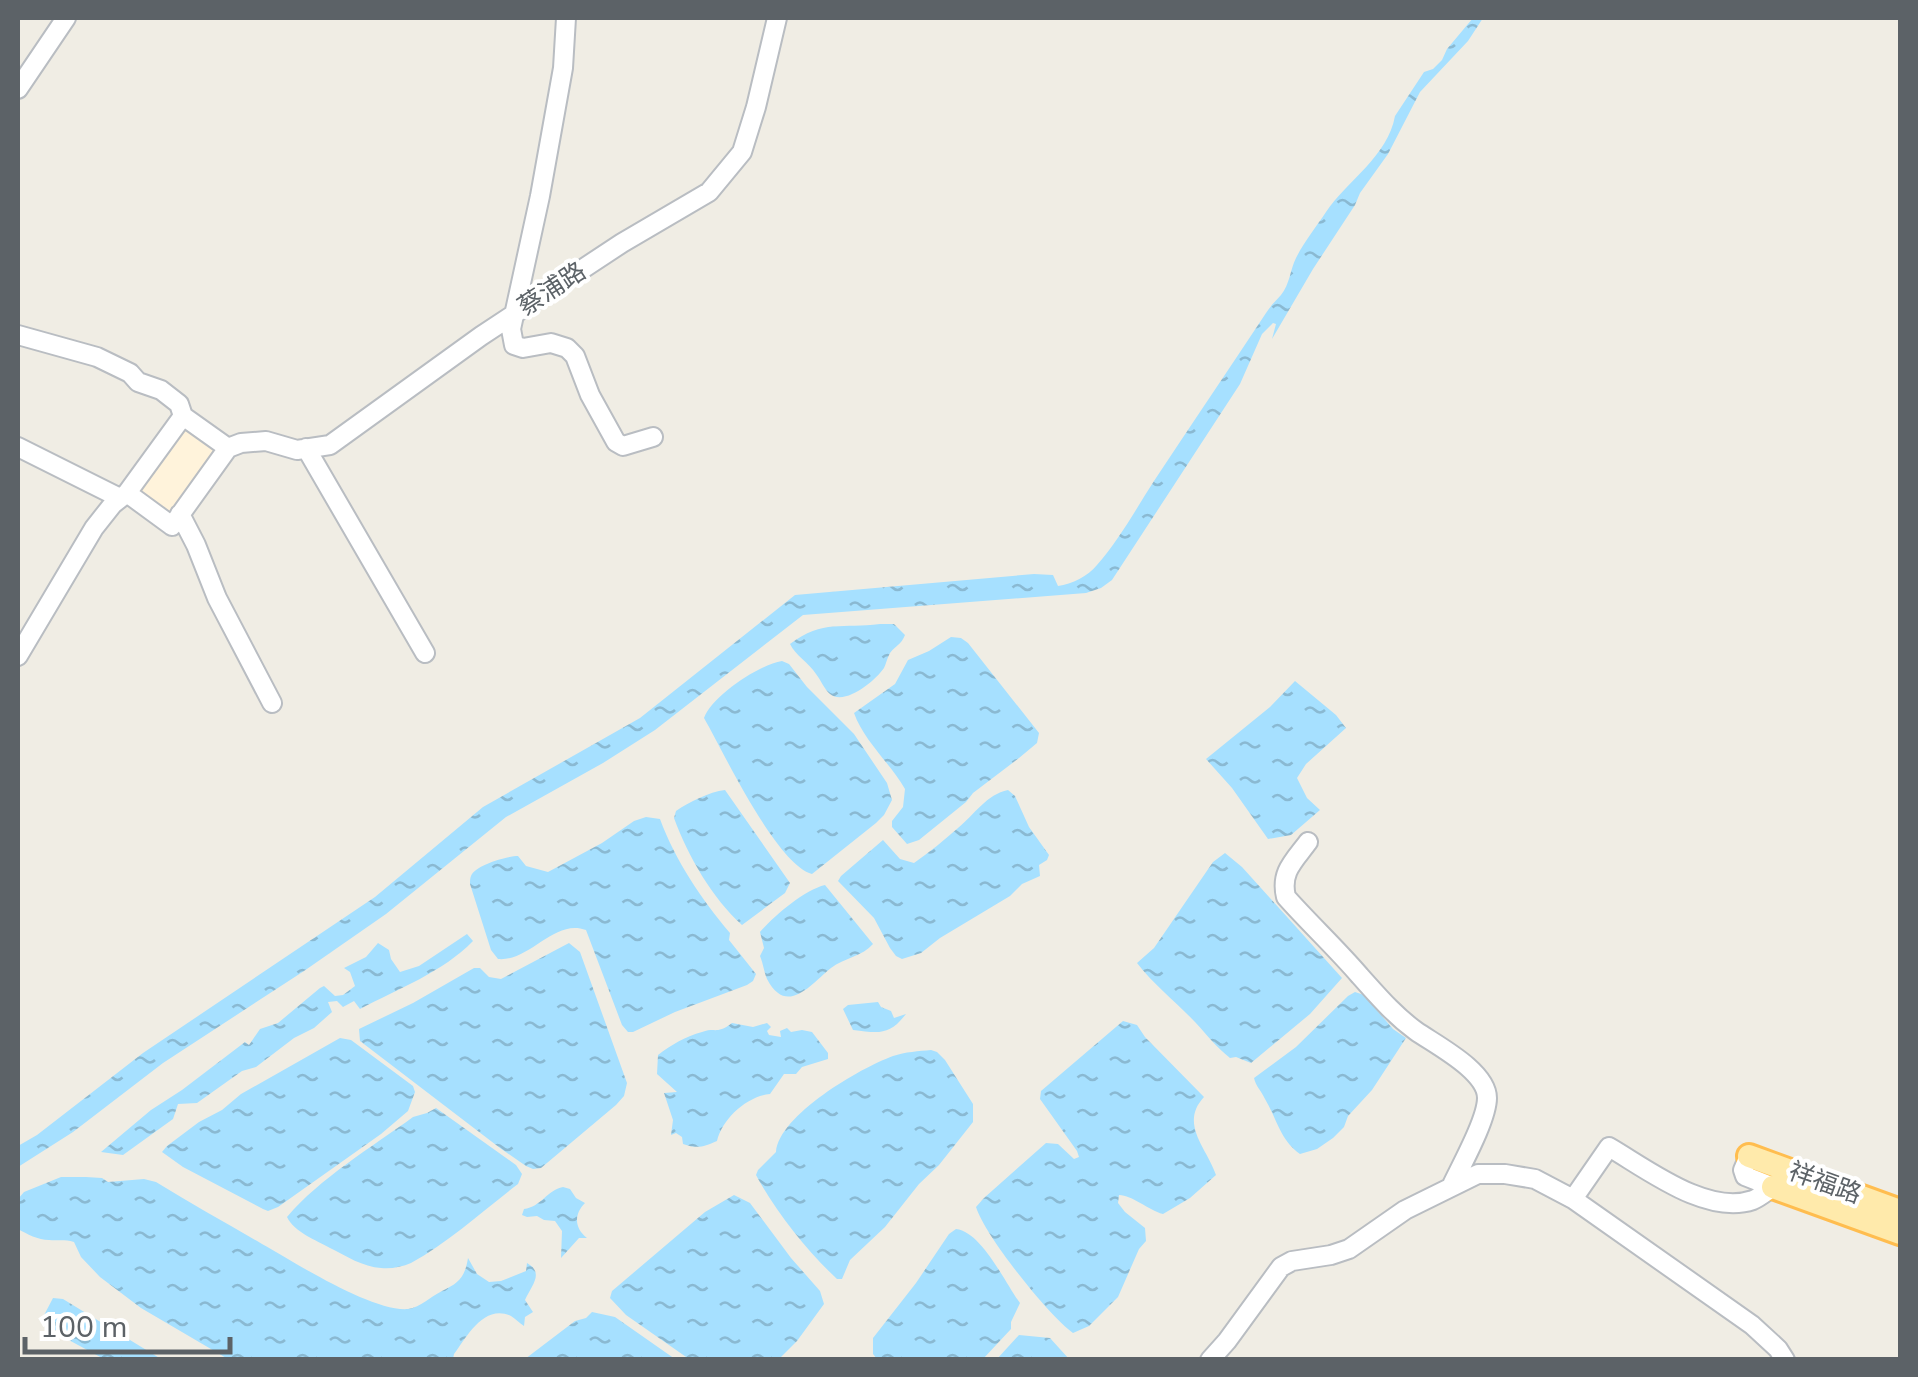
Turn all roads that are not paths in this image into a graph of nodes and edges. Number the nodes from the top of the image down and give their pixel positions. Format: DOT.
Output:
graph roads {
  1 [pos="66,18"];
  2 [pos="566,18"];
  3 [pos="778,18"];
  4 [pos="18,89"];
  5 [pos="515,313"];
  6 [pos="18,335"];
  7 [pos="183,416"];
  8 [pos="654,437"];
  9 [pos="18,446"];
  10 [pos="228,448"];
  11 [pos="306,448"];
  12 [pos="123,496"];
  13 [pos="180,514"];
  14 [pos="425,653"];
  15 [pos="18,656"];
  16 [pos="272,703"];
  17 [pos="1308,842"];
  18 [pos="1749,1156"];
  19 [pos="1452,1185"];
  20 [pos="1773,1187"];
  21 [pos="1573,1199"];
  22 [pos="1900,1211"];
  23 [pos="1900,1232"];
  24 [pos="1210,1360"];
  25 [pos="1785,1360"];
  1 -- 4 [label="street"];
  2 -- 5 [label="street"];
  3 -- 5 [label="street, 蔡浦路"];
  5 -- 8 [label="street"];
  5 -- 11 [label="street, 蔡浦路"];
  6 -- 7 [label="street"];
  7 -- 10 [label="street"];
  7 -- 12 [label="street"];
  9 -- 12 [label="street"];
  10 -- 11 [label="street"];
  10 -- 13 [label="street"];
  11 -- 14 [label="street"];
  12 -- 13 [label="street"];
  12 -- 15 [label="street"];
  13 -- 16 [label="street"];
  17 -- 19 [label="street"];
  18 -- 20 [label="street"];
  18 -- 22 [label="main road, 祥福路"];
  19 -- 21 [label="street"];
  19 -- 24 [label="street"];
  20 -- 21 [label="street"];
  20 -- 23 [label="main road, 祥福路"];
  21 -- 25 [label="street"];
}
